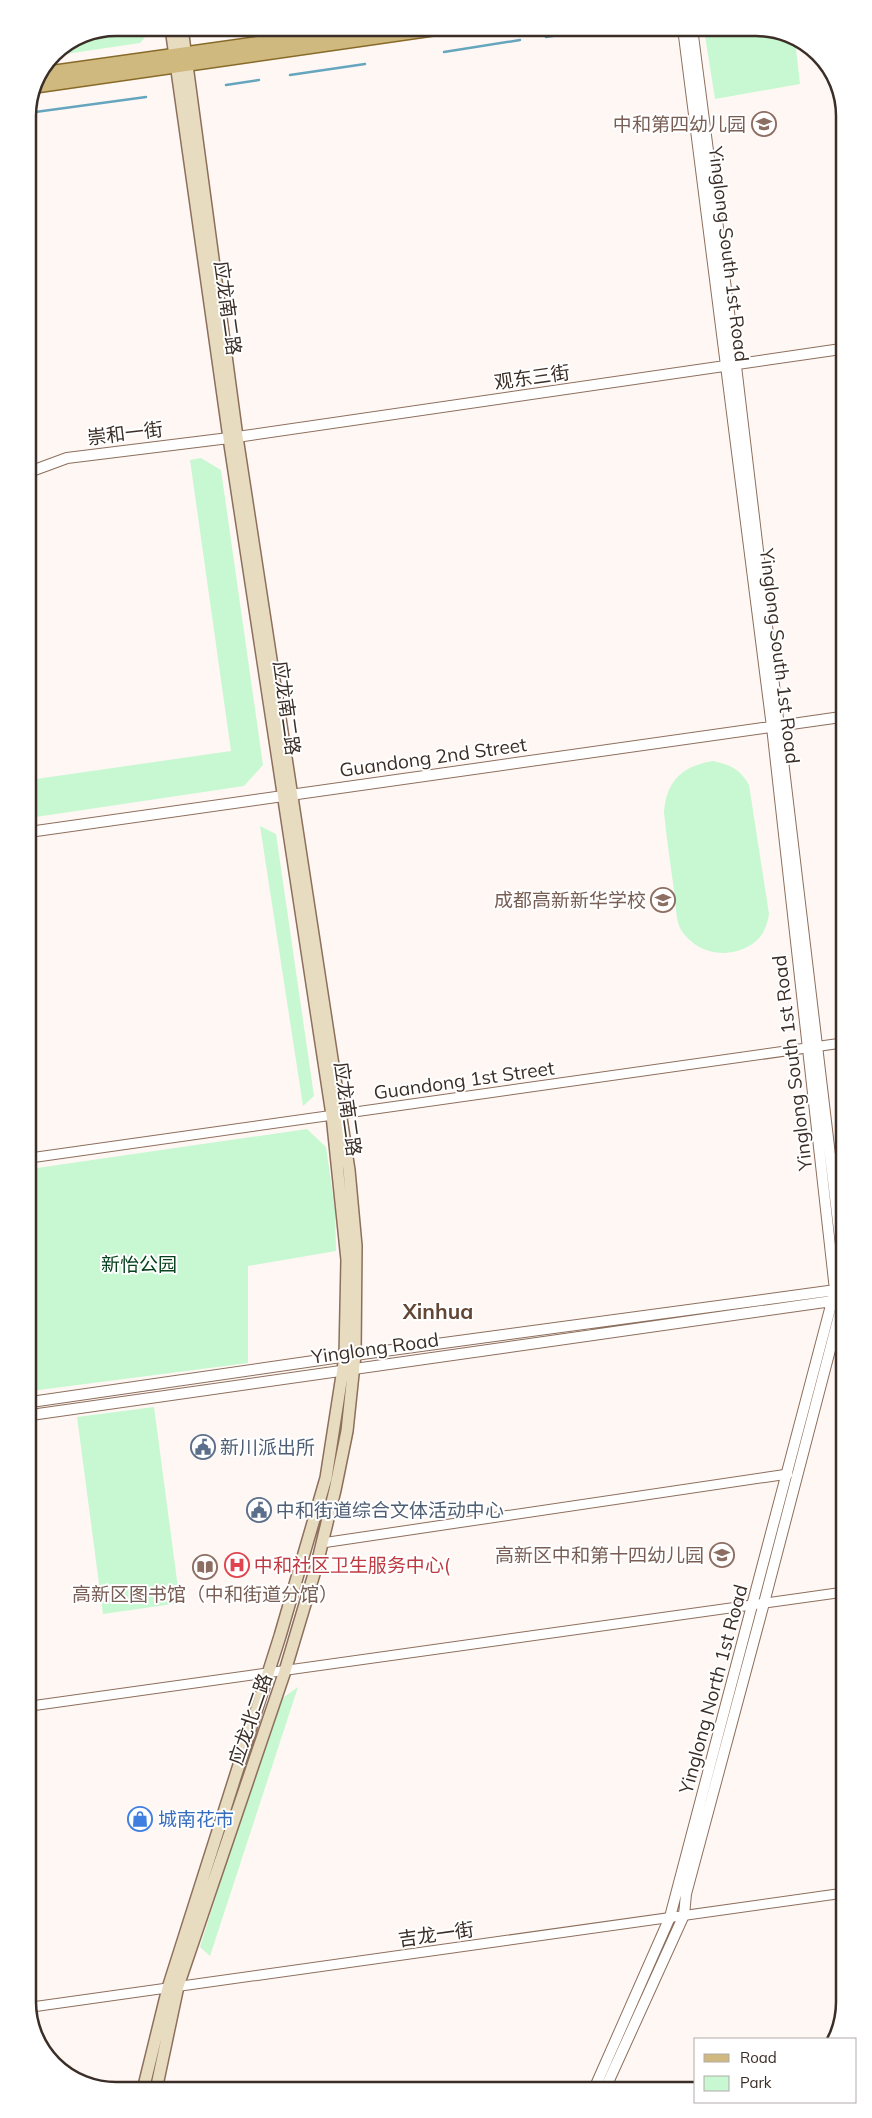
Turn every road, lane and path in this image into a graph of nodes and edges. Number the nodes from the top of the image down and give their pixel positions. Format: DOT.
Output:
graph roads {
  1 [pos="174,36"];
  2 [pos="182,36"];
  3 [pos="318,36"];
  4 [pos="364,36"];
  5 [pos="684,36"];
  6 [pos="693,36"];
  7 [pos="181,60"];
  8 [pos="50,73"];
  9 [pos="43,85"];
  10 [pos="836,351"];
  11 [pos="731,366"];
  12 [pos="233,437"];
  13 [pos="36,469"];
  14 [pos="836,718"];
  15 [pos="775,726"];
  16 [pos="287,796"];
  17 [pos="36,831"];
  18 [pos="836,1043"];
  19 [pos="812,1047"];
  20 [pos="336,1115"];
  21 [pos="36,1157"];
  22 [pos="836,1215"];
  23 [pos="836,1262"];
  24 [pos="836,1289"];
  25 [pos="836,1301"];
  26 [pos="836,1313"];
  27 [pos="836,1315"];
  28 [pos="350,1356"];
  29 [pos="348,1370"];
  30 [pos="36,1401"];
  31 [pos="36,1414"];
  32 [pos="788,1474"];
  33 [pos="322,1542"];
  34 [pos="836,1593"];
  35 [pos="759,1603"];
  36 [pos="285,1671"];
  37 [pos="268,1673"];
  38 [pos="36,1705"];
  39 [pos="836,1894"];
  40 [pos="684,1915"];
  41 [pos="670,1917"];
  42 [pos="173,1987"];
  43 [pos="36,2006"];
  44 [pos="145,2082"];
  45 [pos="157,2082"];
  46 [pos="597,2082"];
  47 [pos="608,2082"];
  1 -- 7 [label="main road"];
  2 -- 7 [label="main road"];
  3 -- 7 [label="main road"];
  4 -- 7 [label="main road"];
  5 -- 11 [label="street, Yinglong South 1st Road"];
  6 -- 11 [label="street, Yinglong South 1st Road"];
  7 -- 8 [label="main road"];
  7 -- 9 [label="main road"];
  7 -- 12 [label="main road, 应龙南二路"];
  10 -- 11 [label="street, 观东三街"];
  11 -- 12 [label="street, 观东三街"];
  11 -- 15 [label="street, Yinglong South 1st Road"];
  12 -- 13 [label="street, 崇和一街"];
  12 -- 16 [label="main road, 应龙南二路"];
  14 -- 15 [label="street, Guandong 2nd Street"];
  15 -- 16 [label="street, Guandong 2nd Street"];
  15 -- 19 [label="street, Yinglong South 1st Road"];
  16 -- 17 [label="street, Guandong 2nd Street"];
  16 -- 20 [label="main road, 应龙南二路"];
  18 -- 19 [label="street, Guandong 1st Street"];
  19 -- 20 [label="street, Guandong 1st Street"];
  19 -- 22 [label="street, Yinglong South 1st Road"];
  19 -- 23 [label="street, Yinglong South 1st Road"];
  20 -- 21 [label="street, Guandong 1st Street"];
  20 -- 28 [label="main road, 应龙南二路"];
  24 -- 28 [label="street, Yinglong Road"];
  25 -- 29 [label="street, Yinglong Road"];
  26 -- 32 [label="street, Yinglong North 1st Road"];
  27 -- 35 [label="street, Yinglong North 1st Road"];
  28 -- 29 [label="main road, 应龙北二路"];
  28 -- 30 [label="street, Yinglong Road"];
  29 -- 31 [label="street, Yinglong Road"];
  29 -- 33 [label="main road, 应龙北二路"];
  29 -- 37 [label="main road, 应龙北二路"];
  32 -- 33 [label="street"];
  32 -- 35 [label="street, Yinglong North 1st Road"];
  33 -- 36 [label="main road, 应龙北二路"];
  34 -- 35 [label="street"];
  35 -- 36 [label="street"];
  35 -- 40 [label="street, Yinglong North 1st Road"];
  35 -- 41 [label="street, Yinglong North 1st Road"];
  36 -- 37 [label="street"];
  36 -- 42 [label="main road, 应龙北二路"];
  37 -- 38 [label="street"];
  37 -- 42 [label="main road, 应龙北二路"];
  39 -- 40 [label="street, 吉龙一街"];
  40 -- 41 [label="street, 吉龙一街"];
  40 -- 47 [label="street, Yinglong North 1st Road"];
  41 -- 42 [label="street, 吉龙一街"];
  41 -- 46 [label="street, Yinglong North 1st Road"];
  42 -- 43 [label="street, 吉龙一街"];
  42 -- 44 [label="main road, 应龙北二路"];
  42 -- 45 [label="main road, 应龙北二路"];
}
